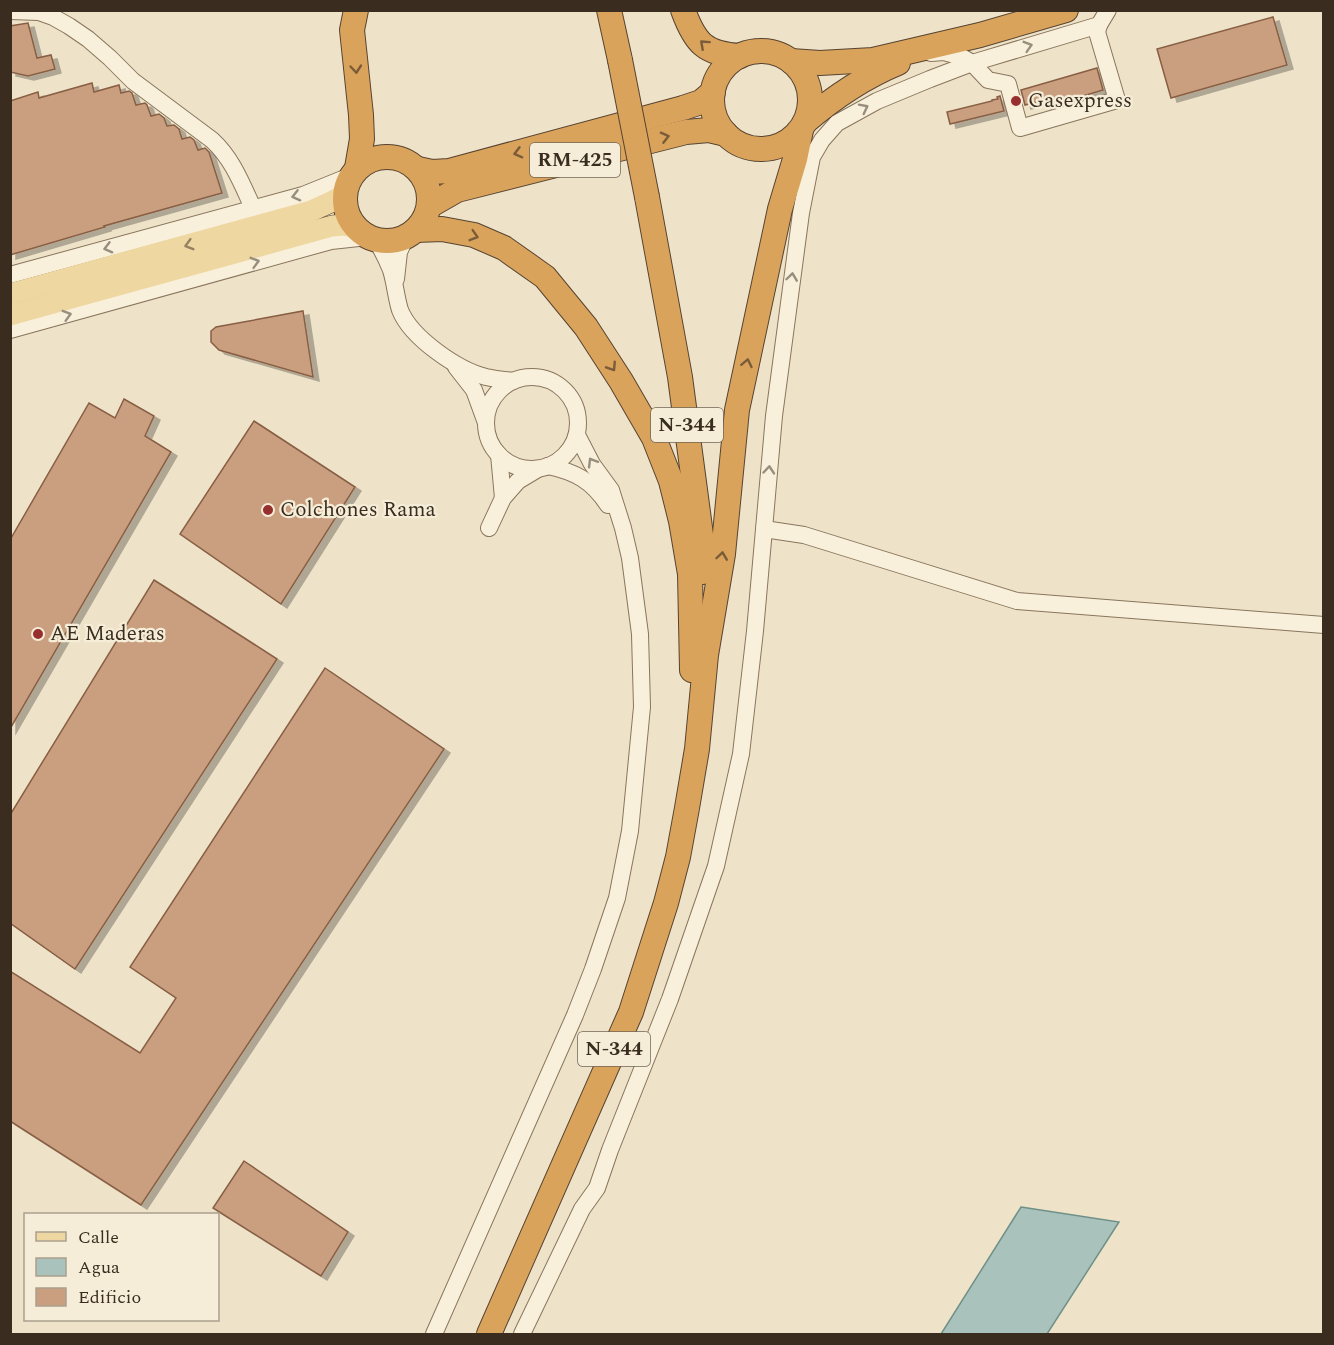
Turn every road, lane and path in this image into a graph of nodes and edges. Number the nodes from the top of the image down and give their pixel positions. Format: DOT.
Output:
graph roads {
  1 [pos="356,10"];
  2 [pos="609,10"];
  3 [pos="683,10"];
  4 [pos="1066,10"];
  5 [pos="1108,10"];
  6 [pos="10,11"];
  7 [pos="1099,25"];
  8 [pos="927,50"];
  9 [pos="740,56"];
  10 [pos="791,62"];
  11 [pos="972,63"];
  12 [pos="713,92"];
  13 [pos="803,126"];
  14 [pos="726,134"];
  15 [pos="418,170"];
  16 [pos="350,180"];
  17 [pos="429,206"];
  18 [pos="253,208"];
  19 [pos="411,233"];
  20 [pos="366,235"];
  21 [pos="10,274"];
  22 [pos="396,289"];
  23 [pos="10,294"];
  24 [pos="10,315"];
  25 [pos="10,330"];
  26 [pos="452,361"];
  27 [pos="513,381"];
  28 [pos="486,423"];
  29 [pos="577,435"];
  30 [pos="499,455"];
  31 [pos="543,467"];
  32 [pos="503,498"];
  33 [pos="489,528"];
  34 [pos="623,528"];
  35 [pos="764,529"];
  36 [pos="1323,625"];
  37 [pos="706,655"];
  38 [pos="696,749"];
  39 [pos="435,1335"];
  40 [pos="489,1335"];
  41 [pos="522,1335"];
  1 -- 16 [label="highway, one-way"];
  2 -- 37 [label="highway, N-344, bridge"];
  9 -- 3 [label="highway, one-way"];
  4 -- 8 [label="highway"];
  5 -- 7 [label="street"];
  6 -- 18 [label="street"];
  11 -- 7 [label="street, one-way"];
  7 -- 11 [label="street"];
  8 -- 10 [label="highway"];
  8 -- 11 [label="street"];
  8 -- 13 [label="highway"];
  9 -- 10 [label="highway"];
  9 -- 12 [label="highway"];
  10 -- 13 [label="highway"];
  35 -- 11 [label="street, one-way"];
  12 -- 14 [label="highway"];
  12 -- 15 [label="highway, RM-425, one-way"];
  13 -- 14 [label="highway"];
  37 -- 13 [label="highway, one-way"];
  17 -- 14 [label="highway, RM-425, one-way"];
  15 -- 16 [label="highway"];
  15 -- 17 [label="highway"];
  16 -- 18 [label="street, one-way"];
  16 -- 20 [label="highway"];
  16 -- 23 [label="main road, one-way"];
  17 -- 19 [label="highway"];
  18 -- 21 [label="street, one-way"];
  19 -- 20 [label="highway"];
  19 -- 22 [label="street"];
  19 -- 38 [label="highway, one-way"];
  20 -- 22 [label="street"];
  20 -- 24 [label="main road"];
  25 -- 20 [label="street, one-way"];
  22 -- 26 [label="street"];
  26 -- 27 [label="street"];
  26 -- 28 [label="street"];
  27 -- 28 [label="street"];
  27 -- 29 [label="street"];
  28 -- 30 [label="street"];
  29 -- 31 [label="street"];
  34 -- 29 [label="street, one-way"];
  30 -- 31 [label="street"];
  30 -- 32 [label="street"];
  31 -- 32 [label="street"];
  31 -- 34 [label="street"];
  32 -- 33 [label="street"];
  34 -- 39 [label="street"];
  35 -- 36 [label="street"];
  35 -- 41 [label="street"];
  37 -- 38 [label="highway, N-344"];
  38 -- 40 [label="highway, N-344"];
}
